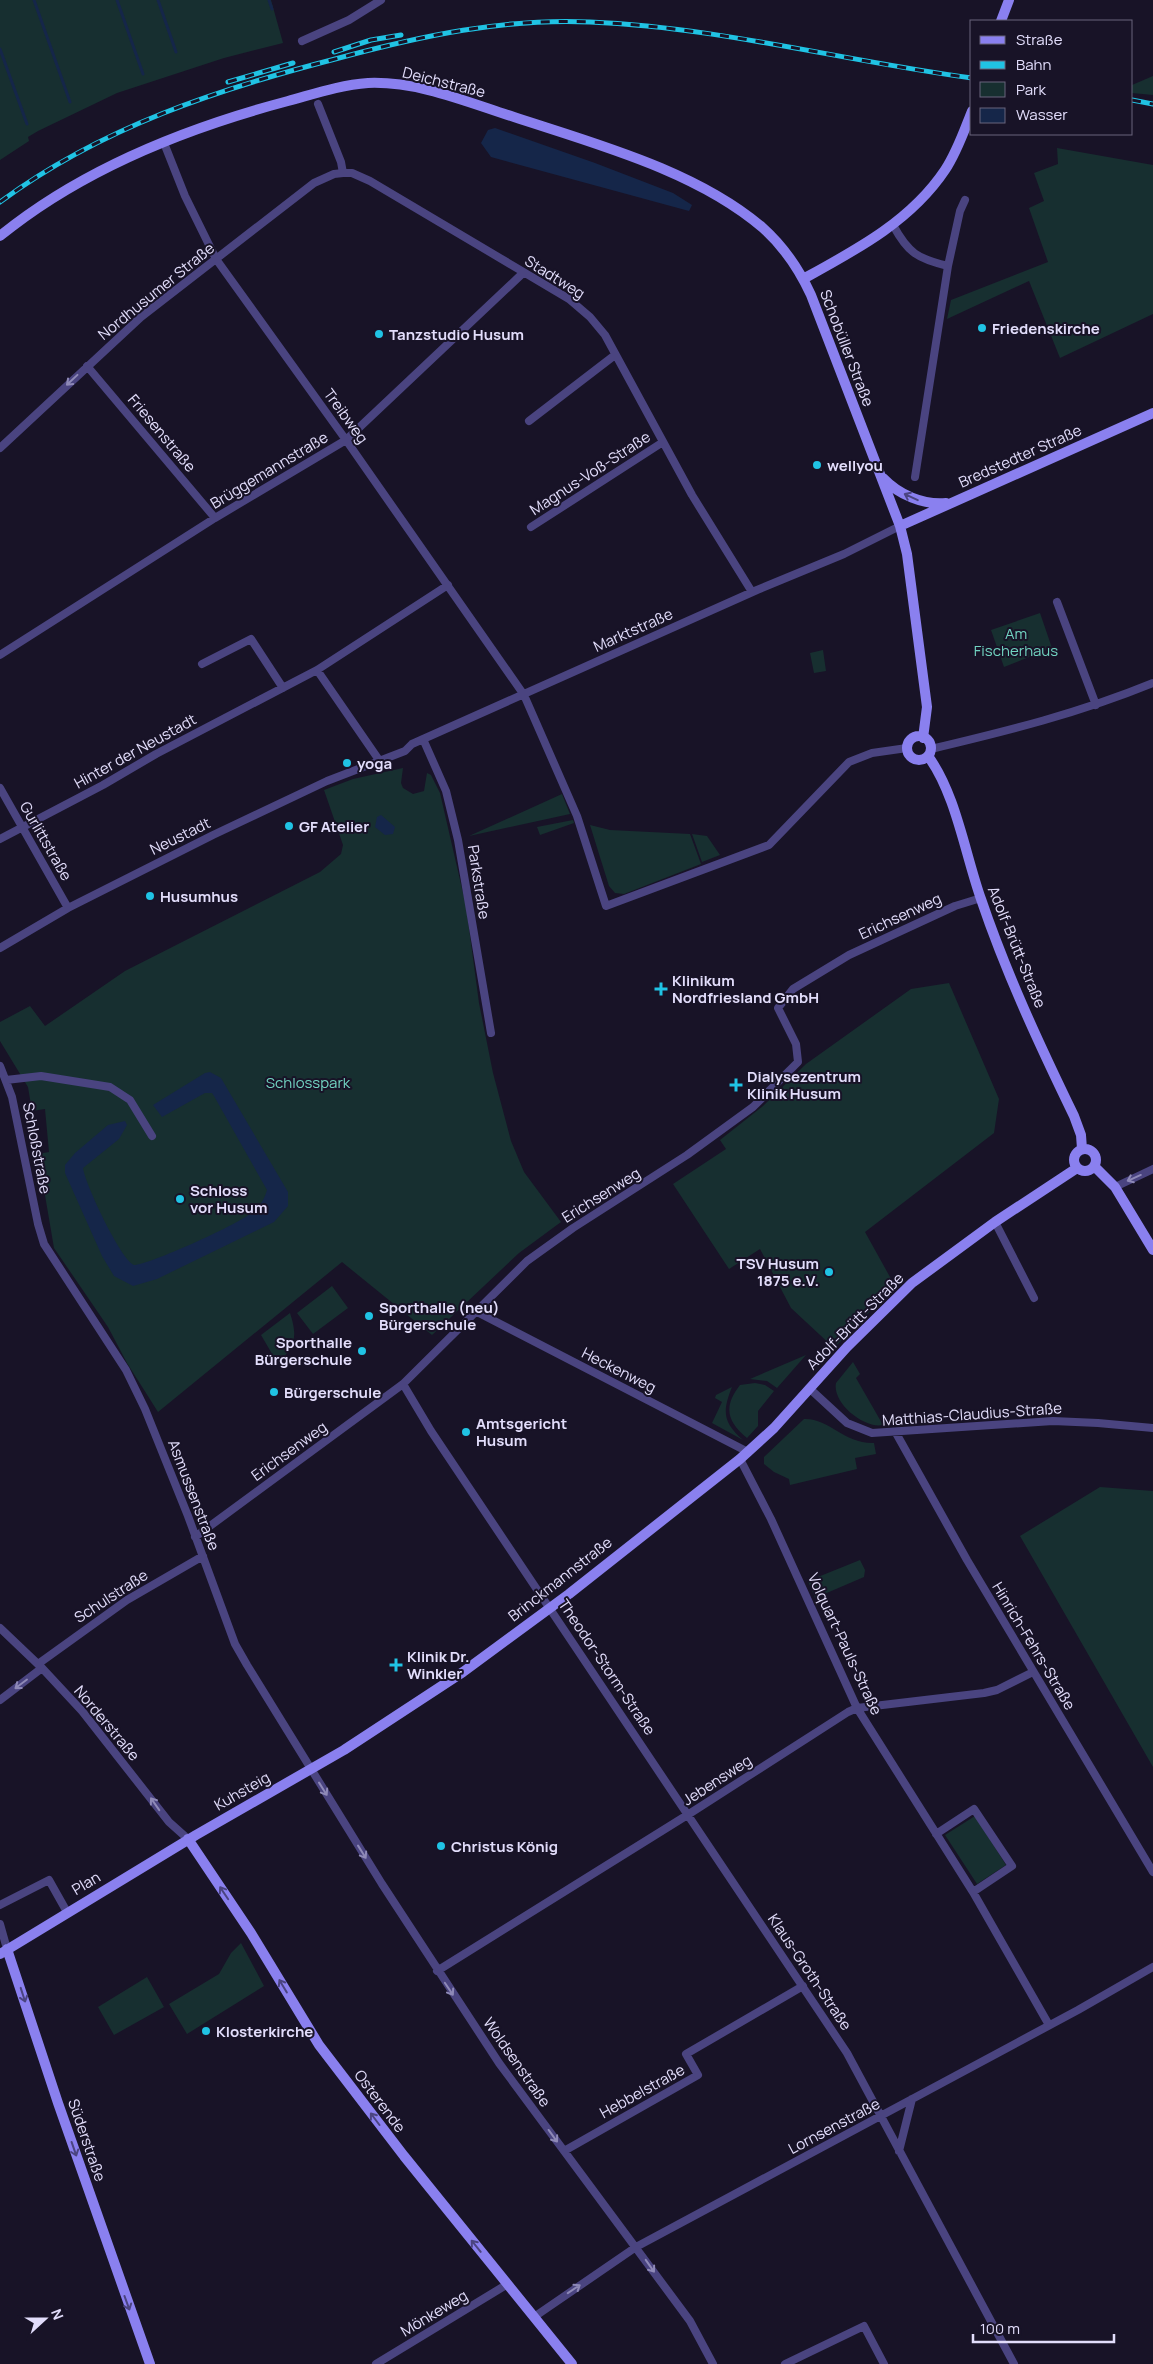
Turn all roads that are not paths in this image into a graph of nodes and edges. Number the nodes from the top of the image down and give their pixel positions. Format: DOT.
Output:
graph roads {
  1 [pos="381,0"];
  2 [pos="1009,0"];
  3 [pos="1001,20"];
  4 [pos="302,41"];
  5 [pos="318,104"];
  6 [pos="970,115"];
  7 [pos="164,143"];
  8 [pos="342,172"];
  9 [pos="965,200"];
  10 [pos="893,225"];
  11 [pos="0,236"];
  12 [pos="216,259"];
  13 [pos="948,266"];
  14 [pos="523,273"];
  15 [pos="803,279"];
  16 [pos="615,355"];
  17 [pos="88,366"];
  18 [pos="1153,413"];
  19 [pos="529,421"];
  20 [pos="346,440"];
  21 [pos="663,442"];
  22 [pos="0,448"];
  23 [pos="878,471"];
  24 [pos="915,477"];
  25 [pos="952,503"];
  26 [pos="215,518"];
  27 [pos="900,526"];
  28 [pos="531,527"];
  29 [pos="448,585"];
  30 [pos="752,592"];
  31 [pos="1057,602"];
  32 [pos="0,655"];
  33 [pos="202,664"];
  34 [pos="317,670"];
  35 [pos="1153,683"];
  36 [pos="283,688"];
  37 [pos="524,695"];
  38 [pos="1096,706"];
  39 [pos="923,738"];
  40 [pos="423,739"];
  41 [pos="907,748"];
  42 [pos="929,752"];
  43 [pos="379,760"];
  44 [pos="0,788"];
  45 [pos="21,827"];
  46 [pos="0,839"];
  47 [pos="980,898"];
  48 [pos="68,908"];
  49 [pos="0,948"];
  50 [pos="491,1033"];
  51 [pos="0,1066"];
  52 [pos="6,1080"];
  53 [pos="152,1136"];
  54 [pos="1082,1148"];
  55 [pos="1094,1166"];
  56 [pos="1077,1168"];
  57 [pos="1153,1169"];
  58 [pos="1115,1187"];
  59 [pos="995,1222"];
  60 [pos="42,1236"];
  61 [pos="1153,1250"];
  62 [pos="1034,1298"];
  63 [pos="477,1312"];
  64 [pos="403,1384"];
  65 [pos="809,1388"];
  66 [pos="1153,1428"];
  67 [pos="896,1433"];
  68 [pos="744,1456"];
  69 [pos="195,1537"];
  70 [pos="203,1556"];
  71 [pos="550,1606"];
  72 [pos="0,1628"];
  73 [pos="40,1666"];
  74 [pos="1034,1672"];
  75 [pos="0,1700"];
  76 [pos="856,1708"];
  77 [pos="310,1768"];
  78 [pos="689,1814"];
  79 [pos="936,1834"];
  80 [pos="188,1839"];
  81 [pos="1153,1872"];
  82 [pos="973,1892"];
  83 [pos="0,1905"];
  84 [pos="67,1912"];
  85 [pos="0,1924"];
  86 [pos="4,1951"];
  87 [pos="1153,1967"];
  88 [pos="437,1971"];
  89 [pos="803,1986"];
  90 [pos="1049,2024"];
  91 [pos="912,2099"];
  92 [pos="882,2116"];
  93 [pos="564,2151"];
  94 [pos="899,2151"];
  95 [pos="636,2247"];
  96 [pos="506,2285"];
  97 [pos="534,2317"];
  98 [pos="150,2364"];
  99 [pos="376,2364"];
  100 [pos="572,2364"];
  101 [pos="713,2364"];
  102 [pos="785,2364"];
  103 [pos="884,2364"];
  104 [pos="1014,2364"];
  1 -- 4 [label="street"];
  2 -- 3 [label="main road"];
  5 -- 8 [label="street"];
  6 -- 10 [label="main road, Schobüller Straße"];
  7 -- 11 [label="main road, Deichstraße"];
  7 -- 12 [label="street, Treibweg"];
  7 -- 15 [label="main road, Deichstraße"];
  8 -- 12 [label="street, Nordhusumer Straße"];
  8 -- 14 [label="street, Stadtweg"];
  9 -- 13 [label="street"];
  10 -- 13 [label="street"];
  10 -- 15 [label="main road, Schobüller Straße"];
  12 -- 17 [label="street, Nordhusumer Straße"];
  12 -- 20 [label="street, Treibweg"];
  13 -- 24 [label="street"];
  14 -- 16 [label="street, Stadtweg"];
  14 -- 20 [label="street, Brüggemannstraße"];
  15 -- 23 [label="main road, Schobüller Straße"];
  16 -- 19 [label="street"];
  16 -- 21 [label="street, Stadtweg"];
  17 -- 22 [label="street, Nordhusumer Straße, one-way"];
  17 -- 26 [label="street, Friesenstraße"];
  18 -- 25 [label="main road, Bredstedter Straße"];
  20 -- 26 [label="street, Brüggemannstraße"];
  20 -- 29 [label="street, Treibweg"];
  21 -- 28 [label="street, Magnus-Voß-Straße"];
  21 -- 30 [label="street, Stadtweg"];
  25 -- 23 [label="main road, one-way"];
  23 -- 27 [label="main road, Schobüller Straße"];
  25 -- 27 [label="main road, Bredstedter Straße"];
  26 -- 32 [label="street, Brüggemannstraße"];
  27 -- 30 [label="street, Marktstraße"];
  27 -- 39 [label="main road"];
  29 -- 34 [label="street, Hinter der Neustadt"];
  29 -- 37 [label="street, Treibweg"];
  30 -- 37 [label="street, Marktstraße"];
  31 -- 38 [label="street"];
  33 -- 36 [label="street"];
  34 -- 36 [label="street, Hinter der Neustadt"];
  34 -- 43 [label="street"];
  35 -- 38 [label="street"];
  36 -- 45 [label="street, Hinter der Neustadt"];
  37 -- 40 [label="street, Marktstraße"];
  37 -- 41 [label="street, Treibweg"];
  38 -- 42 [label="street"];
  39 -- 41 [label="main road"];
  39 -- 42 [label="main road, Adolf-Brütt-Straße"];
  40 -- 43 [label="street, Marktstraße"];
  40 -- 50 [label="street, Parkstraße"];
  41 -- 42 [label="main road"];
  42 -- 47 [label="main road, Adolf-Brütt-Straße"];
  43 -- 48 [label="street, Neustadt"];
  44 -- 45 [label="street, Gurlittstraße"];
  45 -- 46 [label="street, Hinter der Neustadt"];
  45 -- 48 [label="street, Gurlittstraße"];
  47 -- 54 [label="main road, Adolf-Brütt-Straße"];
  47 -- 63 [label="street, Erichsenweg"];
  48 -- 49 [label="street, Neustadt"];
  51 -- 52 [label="street, Schloßstraße"];
  52 -- 53 [label="street"];
  52 -- 60 [label="street, Schloßstraße"];
  54 -- 55 [label="main road, Adolf-Brütt-Straße"];
  54 -- 56 [label="main road, Adolf-Brütt-Straße"];
  55 -- 56 [label="main road, Adolf-Brütt-Straße"];
  55 -- 58 [label="main road"];
  56 -- 59 [label="main road, Adolf-Brütt-Straße"];
  57 -- 58 [label="street, one-way"];
  58 -- 61 [label="main road"];
  59 -- 62 [label="street"];
  59 -- 65 [label="main road, Adolf-Brütt-Straße"];
  60 -- 69 [label="street, Asmussenstraße"];
  63 -- 64 [label="street, Erichsenweg"];
  63 -- 68 [label="street, Heckenweg"];
  64 -- 69 [label="street, Erichsenweg"];
  64 -- 71 [label="street, Theodor-Storm-Straße"];
  65 -- 67 [label="street, Matthias-Claudius-Straße"];
  65 -- 68 [label="main road, Brinckmannstraße"];
  66 -- 67 [label="street, Matthias-Claudius-Straße"];
  67 -- 74 [label="street, Hinrich-Fehrs-Straße"];
  68 -- 71 [label="main road, Brinckmannstraße"];
  68 -- 76 [label="street, Volquart-Pauls-Straße"];
  69 -- 70 [label="street, Asmussenstraße"];
  70 -- 73 [label="street, Schulstraße"];
  70 -- 77 [label="street, Asmussenstraße"];
  71 -- 77 [label="main road, Brinckmannstraße"];
  71 -- 78 [label="street, Theodor-Storm-Straße"];
  72 -- 73 [label="street, Norderstraße"];
  73 -- 75 [label="street, Schulstraße, one-way"];
  80 -- 73 [label="street, Norderstraße, one-way"];
  74 -- 76 [label="street, Jebensweg"];
  74 -- 81 [label="street, Hinrich-Fehrs-Straße"];
  76 -- 78 [label="street, Jebensweg"];
  76 -- 79 [label="street, Volquart-Pauls-Straße"];
  77 -- 80 [label="main road, Kuhsteig"];
  77 -- 88 [label="street, Woldsenstraße, one-way"];
  78 -- 88 [label="street, Jebensweg"];
  78 -- 89 [label="street, Klaus-Groth-Straße"];
  79 -- 82 [label="street, Volquart-Pauls-Straße"];
  79 -- 82 [label="street"];
  80 -- 84 [label="main road, Plan"];
  96 -- 80 [label="main road, Osterende, one-way"];
  82 -- 90 [label="street, Volquart-Pauls-Straße"];
  83 -- 84 [label="street"];
  84 -- 86 [label="main road, Plan"];
  85 -- 86 [label="street, Süderstraße"];
  86 -- 98 [label="main road, Süderstraße, one-way"];
  87 -- 90 [label="street, Lornsenstraße"];
  88 -- 93 [label="street, Woldsenstraße, one-way"];
  89 -- 92 [label="street, Klaus-Groth-Straße"];
  89 -- 93 [label="street, Hebbelstraße"];
  90 -- 91 [label="street, Lornsenstraße"];
  91 -- 92 [label="street, Lornsenstraße"];
  91 -- 94 [label="street"];
  92 -- 94 [label="street, Klaus-Groth-Straße"];
  92 -- 95 [label="street, Lornsenstraße"];
  93 -- 95 [label="street, Woldsenstraße"];
  94 -- 104 [label="street, Klaus-Groth-Straße"];
  97 -- 95 [label="street, Lornsenstraße, one-way"];
  95 -- 101 [label="street, Woldsenstraße, one-way"];
  96 -- 97 [label="main road, Osterende"];
  96 -- 99 [label="street, Mönkeweg"];
  97 -- 100 [label="main road, Osterende"];
  102 -- 103 [label="street"];
}
